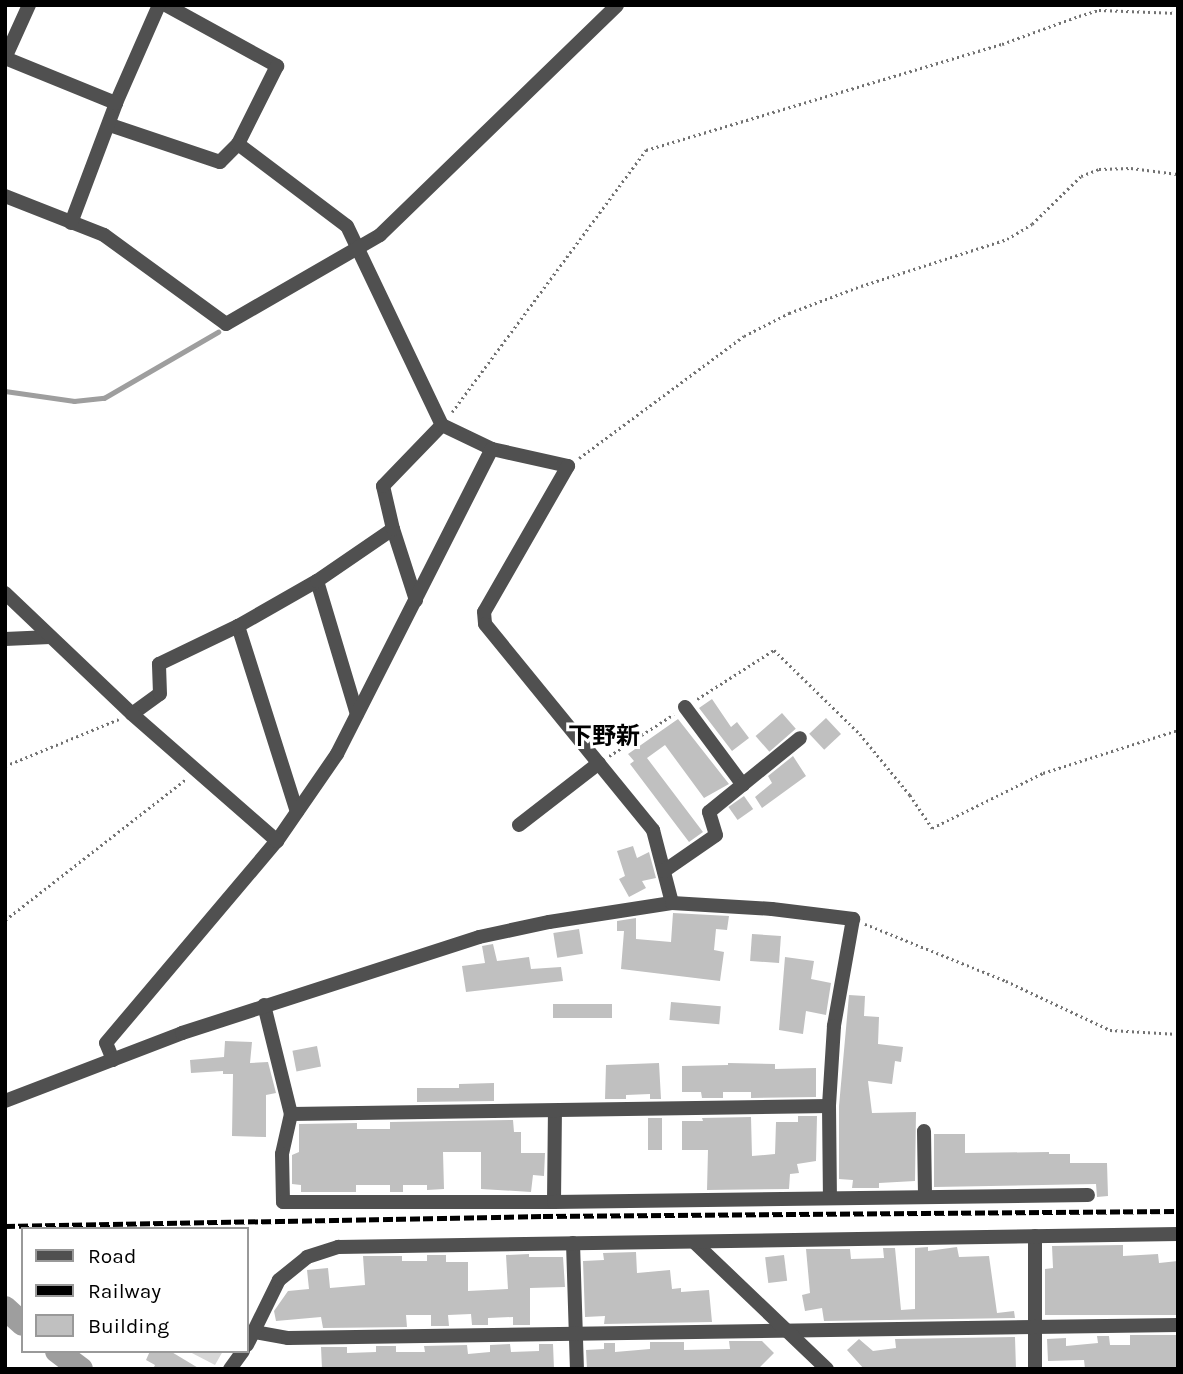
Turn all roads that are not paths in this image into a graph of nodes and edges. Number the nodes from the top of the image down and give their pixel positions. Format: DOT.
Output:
graph roads {
  1 [pos="29,5"];
  2 [pos="159,5"];
  3 [pos="166,5"];
  4 [pos="617,5"];
  5 [pos="5,58"];
  6 [pos="116,103"];
  7 [pos="110,125"];
  8 [pos="238,144"];
  9 [pos="5,196"];
  10 [pos="71,223"];
  11 [pos="359,246"];
  12 [pos="442,425"];
  13 [pos="492,449"];
  14 [pos="393,530"];
  15 [pos="317,581"];
  16 [pos="5,593"];
  17 [pos="416,600"];
  18 [pos="238,626"];
  19 [pos="50,637"];
  20 [pos="5,639"];
  21 [pos="685,707"];
  22 [pos="132,714"];
  23 [pos="358,714"];
  24 [pos="800,738"];
  25 [pos="599,762"];
  26 [pos="743,785"];
  27 [pos="297,812"];
  28 [pos="519,825"];
  29 [pos="276,841"];
  30 [pos="664,871"];
  31 [pos="672,903"];
  32 [pos="264,1005"];
  33 [pos="113,1060"];
  34 [pos="5,1101"];
  35 [pos="829,1106"];
  36 [pos="555,1113"];
  37 [pos="291,1114"];
  38 [pos="924,1131"];
  39 [pos="1088,1195"];
  40 [pos="925,1197"];
  41 [pos="830,1198"];
  42 [pos="554,1202"];
  43 [pos="1178,1234"];
  44 [pos="1035,1236"];
  45 [pos="694,1242"];
  46 [pos="573,1243"];
  47 [pos="1178,1325"];
  48 [pos="1035,1327"];
  49 [pos="786,1331"];
  50 [pos="576,1333"];
  51 [pos="250,1338"];
  52 [pos="242,1353"];
  53 [pos="230,1369"];
  54 [pos="577,1369"];
  55 [pos="827,1369"];
  56 [pos="1035,1369"];
  1 -- 5 [label="street"];
  2 -- 6 [label="street"];
  3 -- 8 [label="street"];
  4 -- 11 [label="street"];
  5 -- 6 [label="street"];
  6 -- 7 [label="street"];
  7 -- 8 [label="street"];
  7 -- 10 [label="street"];
  8 -- 11 [label="street"];
  9 -- 10 [label="street"];
  10 -- 11 [label="street"];
  11 -- 12 [label="street"];
  12 -- 13 [label="street"];
  12 -- 14 [label="street"];
  13 -- 17 [label="street"];
  13 -- 25 [label="street"];
  14 -- 15 [label="street"];
  14 -- 17 [label="street"];
  15 -- 18 [label="street"];
  15 -- 23 [label="street"];
  16 -- 19 [label="street"];
  17 -- 23 [label="street"];
  18 -- 22 [label="street"];
  18 -- 27 [label="street"];
  19 -- 20 [label="street"];
  19 -- 22 [label="street"];
  21 -- 26 [label="street"];
  22 -- 29 [label="street"];
  23 -- 27 [label="street"];
  24 -- 26 [label="street"];
  25 -- 28 [label="street"];
  25 -- 30 [label="street"];
  26 -- 30 [label="street"];
  27 -- 29 [label="street"];
  29 -- 33 [label="street"];
  30 -- 31 [label="street"];
  31 -- 32 [label="street"];
  31 -- 35 [label="street"];
  32 -- 33 [label="street"];
  32 -- 37 [label="street"];
  33 -- 34 [label="street"];
  35 -- 36 [label="street"];
  35 -- 41 [label="street"];
  36 -- 37 [label="street"];
  36 -- 42 [label="street"];
  37 -- 42 [label="street"];
  38 -- 40 [label="street"];
  39 -- 40 [label="street"];
  40 -- 41 [label="street"];
  41 -- 42 [label="street"];
  43 -- 44 [label="street"];
  44 -- 45 [label="street"];
  44 -- 48 [label="street"];
  45 -- 46 [label="street"];
  45 -- 49 [label="street"];
  46 -- 50 [label="street"];
  46 -- 51 [label="street"];
  47 -- 48 [label="street"];
  48 -- 49 [label="street"];
  48 -- 56 [label="street"];
  49 -- 50 [label="street"];
  49 -- 55 [label="street"];
  50 -- 51 [label="street"];
  50 -- 54 [label="street"];
  52 -- 53 [label="street"];
}
